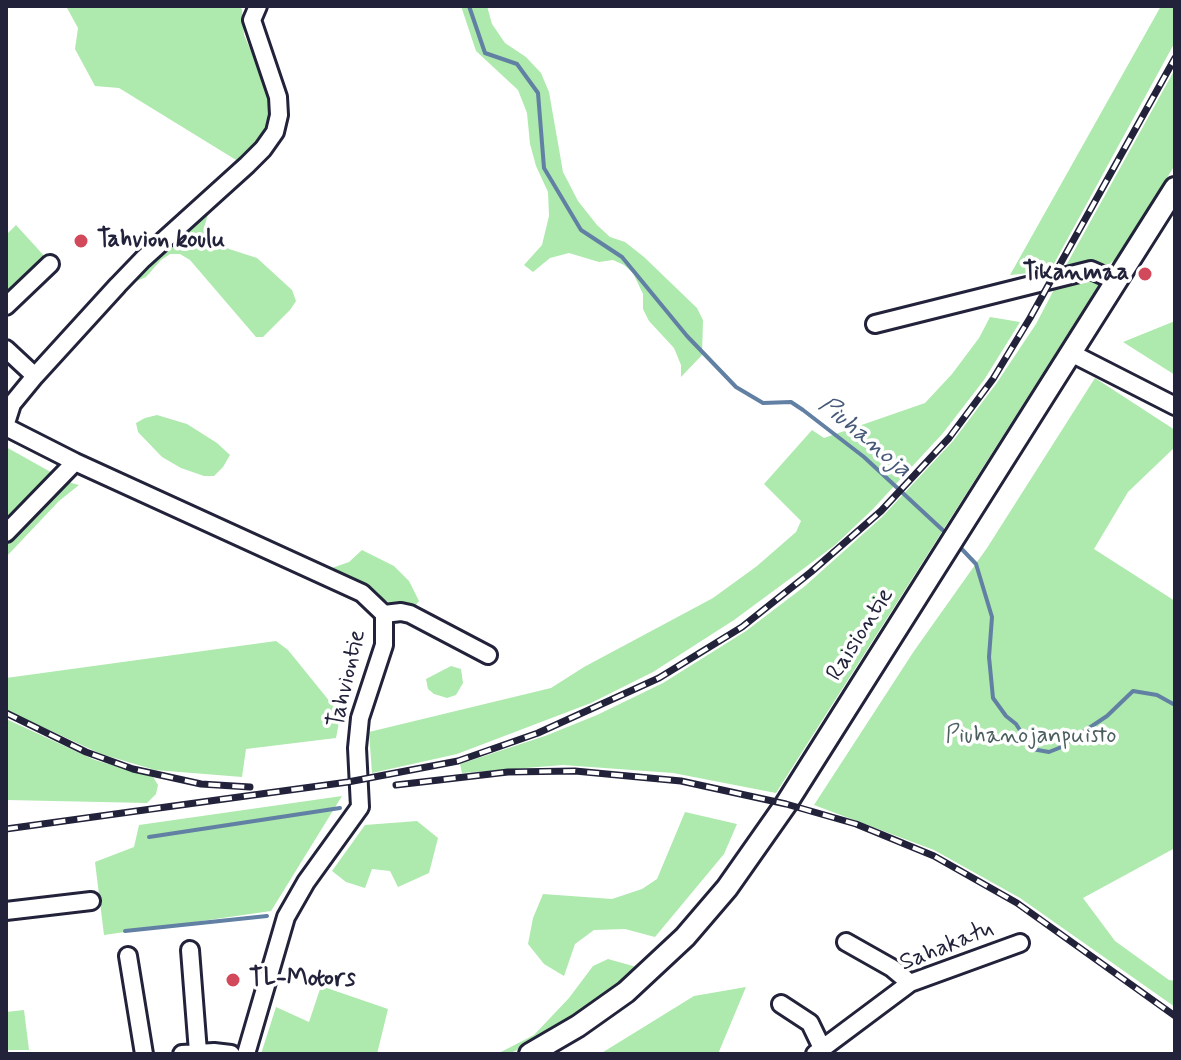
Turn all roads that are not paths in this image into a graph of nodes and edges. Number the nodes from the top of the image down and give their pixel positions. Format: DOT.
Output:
graph roads {
  1 [pos="258,6"];
  2 [pos="1175,188"];
  3 [pos="50,264"];
  4 [pos="1116,281"];
  5 [pos="6,306"];
  6 [pos="875,324"];
  7 [pos="6,349"];
  8 [pos="1071,353"];
  9 [pos="35,376"];
  10 [pos="1175,406"];
  11 [pos="6,425"];
  12 [pos="75,462"];
  13 [pos="6,533"];
  14 [pos="384,614"];
  15 [pos="488,655"];
  16 [pos="91,901"];
  17 [pos="6,911"];
  18 [pos="846,942"];
  19 [pos="1020,943"];
  20 [pos="190,950"];
  21 [pos="128,956"];
  22 [pos="910,983"];
  23 [pos="781,1004"];
  24 [pos="818,1051"];
  25 [pos="190,1053"];
  26 [pos="144,1054"];
  27 [pos="231,1054"];
  28 [pos="246,1054"];
  29 [pos="530,1054"];
  1 -- 9 [label="street"];
  2 -- 4 [label="main road, Raisiontie"];
  3 -- 5 [label="street"];
  4 -- 6 [label="street"];
  4 -- 8 [label="main road, Raisiontie"];
  7 -- 9 [label="street"];
  8 -- 10 [label="street"];
  8 -- 29 [label="main road, Raisiontie"];
  9 -- 11 [label="street"];
  11 -- 12 [label="street, Tahviontie"];
  12 -- 13 [label="street"];
  12 -- 14 [label="street, Tahviontie"];
  14 -- 15 [label="street"];
  14 -- 28 [label="street, Tahviontie"];
  16 -- 17 [label="street"];
  18 -- 22 [label="street"];
  19 -- 22 [label="street, Sahakatu"];
  20 -- 25 [label="street"];
  21 -- 26 [label="street"];
  22 -- 24 [label="street, Sahakatu"];
  23 -- 24 [label="street"];
  25 -- 27 [label="street"];
}
